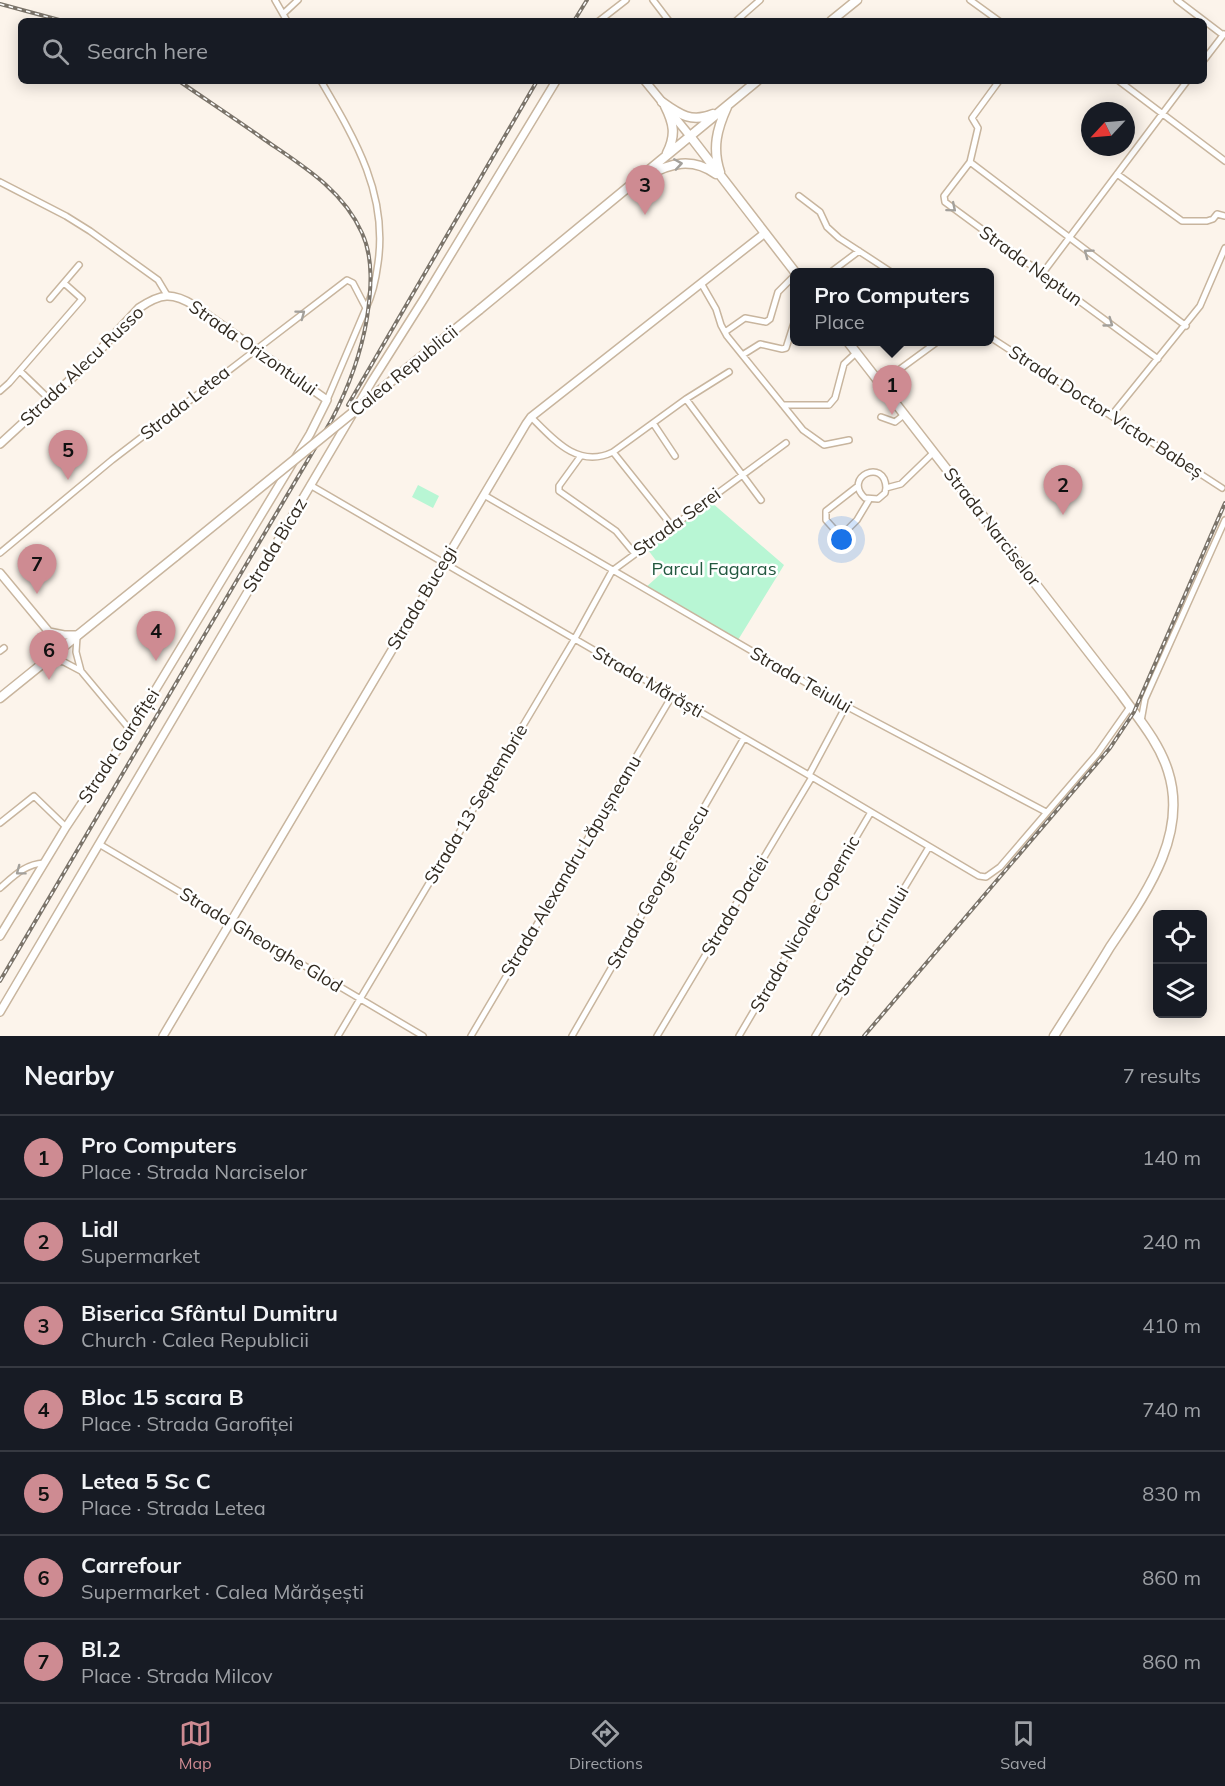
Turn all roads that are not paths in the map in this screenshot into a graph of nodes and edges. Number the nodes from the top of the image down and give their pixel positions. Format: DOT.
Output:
graph roads {
  1 [pos="275,0"];
  2 [pos="298,0"];
  3 [pos="626,0"];
  4 [pos="653,0"];
  5 [pos="760,0"];
  6 [pos="857,0"];
  7 [pos="970,0"];
  8 [pos="1177,0"];
  9 [pos="283,14"];
  10 [pos="285,18"];
  11 [pos="603,18"];
  12 [pos="667,18"];
  13 [pos="739,18"];
  14 [pos="835,18"];
  15 [pos="995,18"];
  16 [pos="1202,18"];
  17 [pos="1207,22"];
  18 [pos="1224,34"];
  19 [pos="1207,56"];
  20 [pos="323,84"];
  21 [pos="554,84"];
  22 [pos="647,84"];
  23 [pos="753,84"];
  24 [pos="997,84"];
  25 [pos="1123,84"];
  26 [pos="1185,84"];
  27 [pos="662,102"];
  28 [pos="727,106"];
  29 [pos="719,112"];
  30 [pos="1162,113"];
  31 [pos="690,136"];
  32 [pos="666,156"];
  33 [pos="1225,161"];
  34 [pos="970,162"];
  35 [pos="1117,174"];
  36 [pos="722,178"];
  37 [pos="0,182"];
  38 [pos="633,183"];
  39 [pos="799,196"];
  40 [pos="1225,216"];
  41 [pos="765,233"];
  42 [pos="1069,238"];
  43 [pos="1225,248"];
  44 [pos="859,251"];
  45 [pos="79,265"];
  46 [pos="791,268"];
  47 [pos="837,268"];
  48 [pos="884,268"];
  49 [pos="1042,274"];
  50 [pos="790,279"];
  51 [pos="701,283"];
  52 [pos="64,284"];
  53 [pos="167,295"];
  54 [pos="50,299"];
  55 [pos="366,308"];
  56 [pos="1186,326"];
  57 [pos="725,332"];
  58 [pos="790,337"];
  59 [pos="994,340"];
  60 [pos="852,346"];
  61 [pos="932,346"];
  62 [pos="255,348"];
  63 [pos="857,352"];
  64 [pos="744,354"];
  65 [pos="1158,359"];
  66 [pos="20,371"];
  67 [pos="729,372"];
  68 [pos="881,383"];
  69 [pos="0,391"];
  70 [pos="686,399"];
  71 [pos="50,400"];
  72 [pos="327,400"];
  73 [pos="783,405"];
  74 [pos="905,414"];
  75 [pos="1111,416"];
  76 [pos="531,417"];
  77 [pos="881,417"];
  78 [pos="653,423"];
  79 [pos="849,440"];
  80 [pos="0,442"];
  81 [pos="786,443"];
  82 [pos="613,452"];
  83 [pos="934,452"];
  84 [pos="675,456"];
  85 [pos="580,457"];
  86 [pos="743,474"];
  87 [pos="310,485"];
  88 [pos="858,486"];
  89 [pos="886,488"];
  90 [pos="1222,488"];
  91 [pos="484,495"];
  92 [pos="761,500"];
  93 [pos="869,500"];
  94 [pos="1225,520"];
  95 [pos="672,526"];
  96 [pos="0,553"];
  97 [pos="635,554"];
  98 [pos="444,562"];
  99 [pos="612,571"];
  100 [pos="0,573"];
  101 [pos="49,632"];
  102 [pos="78,635"];
  103 [pos="574,640"];
  104 [pos="48,658"];
  105 [pos="81,671"];
  106 [pos="672,696"];
  107 [pos="0,698"];
  108 [pos="846,706"];
  109 [pos="1132,710"];
  110 [pos="1141,721"];
  111 [pos="131,730"];
  112 [pos="744,738"];
  113 [pos="811,776"];
  114 [pos="871,812"];
  115 [pos="1046,812"];
  116 [pos="0,824"];
  117 [pos="66,827"];
  118 [pos="99,844"];
  119 [pos="929,847"];
  120 [pos="44,863"];
  121 [pos="0,888"];
  122 [pos="229,922"];
  123 [pos="0,936"];
  124 [pos="360,999"];
  125 [pos="0,1012"];
  126 [pos="163,1036"];
  127 [pos="338,1036"];
  128 [pos="423,1036"];
  129 [pos="471,1036"];
  130 [pos="572,1036"];
  131 [pos="657,1036"];
  132 [pos="739,1036"];
  133 [pos="815,1036"];
  134 [pos="1054,1036"];
  1 -- 9 [label="street"];
  2 -- 9 [label="street"];
  3 -- 11 [label="street"];
  4 -- 12 [label="street"];
  5 -- 13 [label="street"];
  6 -- 14 [label="main road"];
  7 -- 15 [label="street"];
  8 -- 16 [label="street"];
  9 -- 10 [label="street"];
  17 -- 18 [label="street"];
  18 -- 19 [label="street"];
  20 -- 55 [label="street"];
  21 -- 87 [label="street, Strada Bicaz"];
  22 -- 27 [label="street"];
  23 -- 28 [label="main road, Calea Republicii"];
  24 -- 34 [label="street"];
  25 -- 30 [label="street"];
  26 -- 30 [label="street"];
  27 -- 29 [label="main road"];
  27 -- 31 [label="street"];
  27 -- 32 [label="main road"];
  28 -- 29 [label="main road, Calea Republicii"];
  28 -- 36 [label="main road"];
  29 -- 31 [label="main road, Calea Republicii"];
  30 -- 33 [label="street"];
  30 -- 35 [label="street"];
  31 -- 32 [label="main road, Calea Republicii"];
  31 -- 36 [label="main road"];
  32 -- 38 [label="main road, Calea Republicii"];
  34 -- 42 [label="street"];
  34 -- 49 [label="street, Strada Neptun, one-way"];
  35 -- 40 [label="street"];
  35 -- 42 [label="street"];
  38 -- 36 [label="main road, one-way"];
  36 -- 41 [label="main road"];
  37 -- 53 [label="street, Strada Orizontului"];
  38 -- 102 [label="main road, Calea Republicii, bridge"];
  39 -- 44 [label="street"];
  41 -- 46 [label="main road"];
  41 -- 51 [label="street, Strada Bucegi"];
  42 -- 49 [label="street"];
  56 -- 42 [label="street, one-way"];
  43 -- 56 [label="street"];
  44 -- 47 [label="street"];
  44 -- 48 [label="street"];
  45 -- 52 [label="street"];
  49 -- 65 [label="street, Strada Neptun, one-way"];
  50 -- 57 [label="street"];
  51 -- 57 [label="street"];
  51 -- 76 [label="street, Strada Bucegi"];
  52 -- 54 [label="street"];
  52 -- 66 [label="street"];
  53 -- 62 [label="street, Strada Orizontului"];
  53 -- 71 [label="street, Strada Alecu Russo"];
  62 -- 55 [label="street, Strada Letea, one-way"];
  55 -- 72 [label="street"];
  56 -- 65 [label="street"];
  57 -- 64 [label="street"];
  58 -- 64 [label="street"];
  59 -- 75 [label="street, Strada Doctor Victor Babeș"];
  60 -- 63 [label="main road, Strada Narciselor"];
  61 -- 68 [label="street"];
  62 -- 72 [label="street, Strada Orizontului"];
  62 -- 96 [label="street, Strada Letea"];
  63 -- 68 [label="main road, Strada Narciselor"];
  63 -- 73 [label="street"];
  64 -- 73 [label="street"];
  65 -- 75 [label="street"];
  66 -- 69 [label="street"];
  66 -- 71 [label="street"];
  67 -- 70 [label="street"];
  68 -- 74 [label="main road, Strada Narciselor"];
  70 -- 78 [label="street"];
  70 -- 86 [label="street"];
  71 -- 80 [label="street, Strada Alecu Russo"];
  72 -- 111 [label="street, Strada Garofiței"];
  73 -- 79 [label="street"];
  74 -- 77 [label="street"];
  74 -- 83 [label="main road, Strada Narciselor"];
  75 -- 90 [label="street, Strada Doctor Victor Babeș"];
  76 -- 85 [label="street"];
  76 -- 91 [label="street, Strada Bucegi"];
  78 -- 82 [label="street"];
  78 -- 84 [label="street"];
  81 -- 86 [label="street, Strada Serei"];
  82 -- 85 [label="street"];
  82 -- 95 [label="street"];
  83 -- 89 [label="street"];
  83 -- 109 [label="main road, Strada Narciselor"];
  85 -- 97 [label="street"];
  86 -- 92 [label="street"];
  86 -- 95 [label="street, Strada Serei"];
  87 -- 98 [label="street, Strada Mărăști"];
  87 -- 118 [label="street, Strada Bicaz"];
  88 -- 89 [label="street"];
  88 -- 93 [label="street"];
  88 -- 93 [label="street"];
  89 -- 93 [label="street"];
  91 -- 98 [label="street, Strada Bucegi"];
  91 -- 99 [label="street, Strada Teiului"];
  94 -- 110 [label="street"];
  95 -- 97 [label="street, Strada Serei"];
  97 -- 99 [label="street, Strada Serei"];
  98 -- 103 [label="street, Strada Mărăști"];
  98 -- 122 [label="street, Strada Bucegi"];
  99 -- 103 [label="street, Strada 13 Septembrie"];
  99 -- 108 [label="street, Strada Teiului"];
  100 -- 101 [label="street"];
  101 -- 102 [label="street"];
  101 -- 104 [label="street"];
  102 -- 104 [label="main road, Calea Republicii"];
  102 -- 105 [label="street"];
  103 -- 106 [label="street, Strada Mărăști"];
  103 -- 124 [label="street, Strada 13 Septembrie"];
  104 -- 105 [label="street"];
  104 -- 107 [label="main road, Calea Republicii"];
  105 -- 111 [label="street"];
  106 -- 112 [label="street, Strada Mărăști"];
  106 -- 129 [label="street, Strada Alexandru Lăpușneanu"];
  108 -- 113 [label="street, Strada Daciei"];
  108 -- 115 [label="street, Strada Teiului"];
  109 -- 110 [label="main road, Strada Narciselor"];
  109 -- 115 [label="street"];
  110 -- 134 [label="main road, Strada Narciselor"];
  111 -- 117 [label="street, Strada Garofiței"];
  112 -- 113 [label="street, Strada Mărăști"];
  112 -- 130 [label="street, Strada George Enescu"];
  113 -- 114 [label="street, Strada Mărăști"];
  113 -- 131 [label="street, Strada Daciei"];
  114 -- 119 [label="street, Strada Mărăști"];
  114 -- 132 [label="street, Strada Nicolae Copernic"];
  115 -- 119 [label="street, Strada Mărăști"];
  116 -- 117 [label="street"];
  117 -- 120 [label="street, Strada Garofiței"];
  118 -- 122 [label="street, Strada Gheorghe Glod"];
  118 -- 125 [label="street, Strada Bicaz"];
  119 -- 133 [label="street, Strada Crinului"];
  120 -- 121 [label="street, one-way"];
  120 -- 123 [label="street, Strada Garofiței"];
  122 -- 124 [label="street, Strada Gheorghe Glod"];
  122 -- 126 [label="street, Strada Bucegi"];
  124 -- 127 [label="street, Strada 13 Septembrie"];
  124 -- 128 [label="street, Strada Gheorghe Glod"];
}
